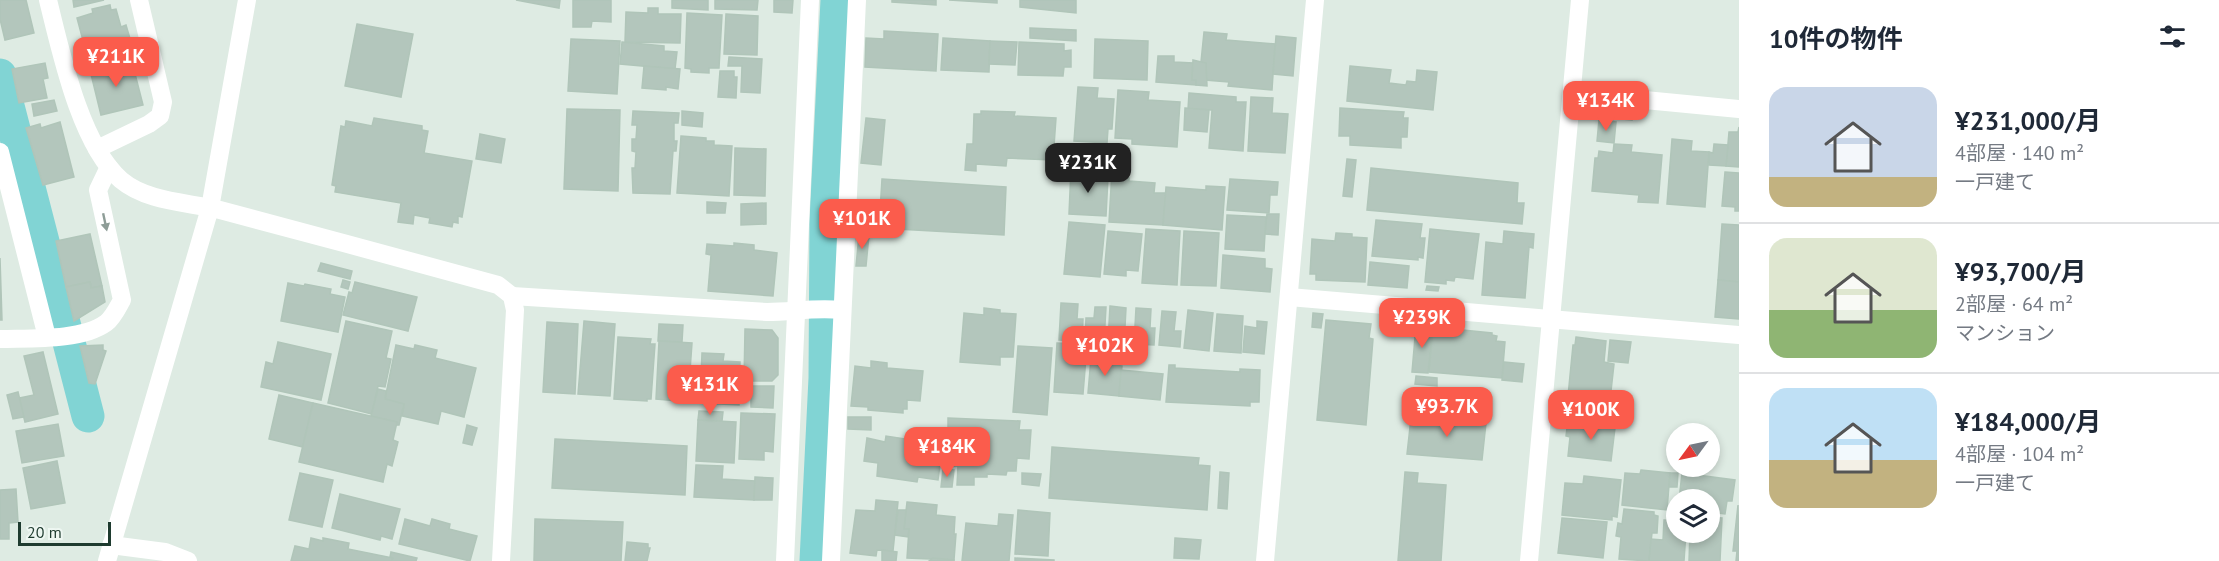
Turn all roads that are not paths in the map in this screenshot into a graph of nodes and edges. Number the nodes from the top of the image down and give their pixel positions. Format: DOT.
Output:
graph roads {
  1 [pos="48,0"];
  2 [pos="139,0"];
  3 [pos="247,0"];
  4 [pos="810,0"];
  5 [pos="857,0"];
  6 [pos="1316,0"];
  7 [pos="1580,0"];
  8 [pos="1572,93"];
  9 [pos="1739,109"];
  10 [pos="97,149"];
  11 [pos="0,152"];
  12 [pos="109,166"];
  13 [pos="210,208"];
  14 [pos="512,296"];
  15 [pos="1289,297"];
  16 [pos="802,310"];
  17 [pos="837,310"];
  18 [pos="1550,319"];
  19 [pos="1739,335"];
  20 [pos="47,338"];
  21 [pos="0,339"];
  22 [pos="109,553"];
  23 [pos="188,561"];
  24 [pos="501,561"];
  25 [pos="785,561"];
  26 [pos="831,561"];
  27 [pos="1264,561"];
  28 [pos="1529,561"];
  1 -- 10 [label="street"];
  2 -- 10 [label="street"];
  3 -- 13 [label="street"];
  4 -- 16 [label="street"];
  5 -- 17 [label="street"];
  6 -- 15 [label="street"];
  7 -- 8 [label="street"];
  8 -- 9 [label="street"];
  8 -- 18 [label="street"];
  10 -- 12 [label="street"];
  11 -- 20 [label="street"];
  12 -- 13 [label="street"];
  12 -- 20 [label="street, one-way"];
  13 -- 14 [label="street"];
  13 -- 22 [label="street"];
  14 -- 16 [label="street"];
  14 -- 24 [label="street"];
  15 -- 18 [label="street"];
  15 -- 27 [label="street"];
  16 -- 17 [label="street"];
  16 -- 25 [label="street"];
  17 -- 26 [label="street"];
  18 -- 19 [label="street"];
  18 -- 28 [label="street"];
  20 -- 21 [label="street"];
  22 -- 23 [label="street"];
}
